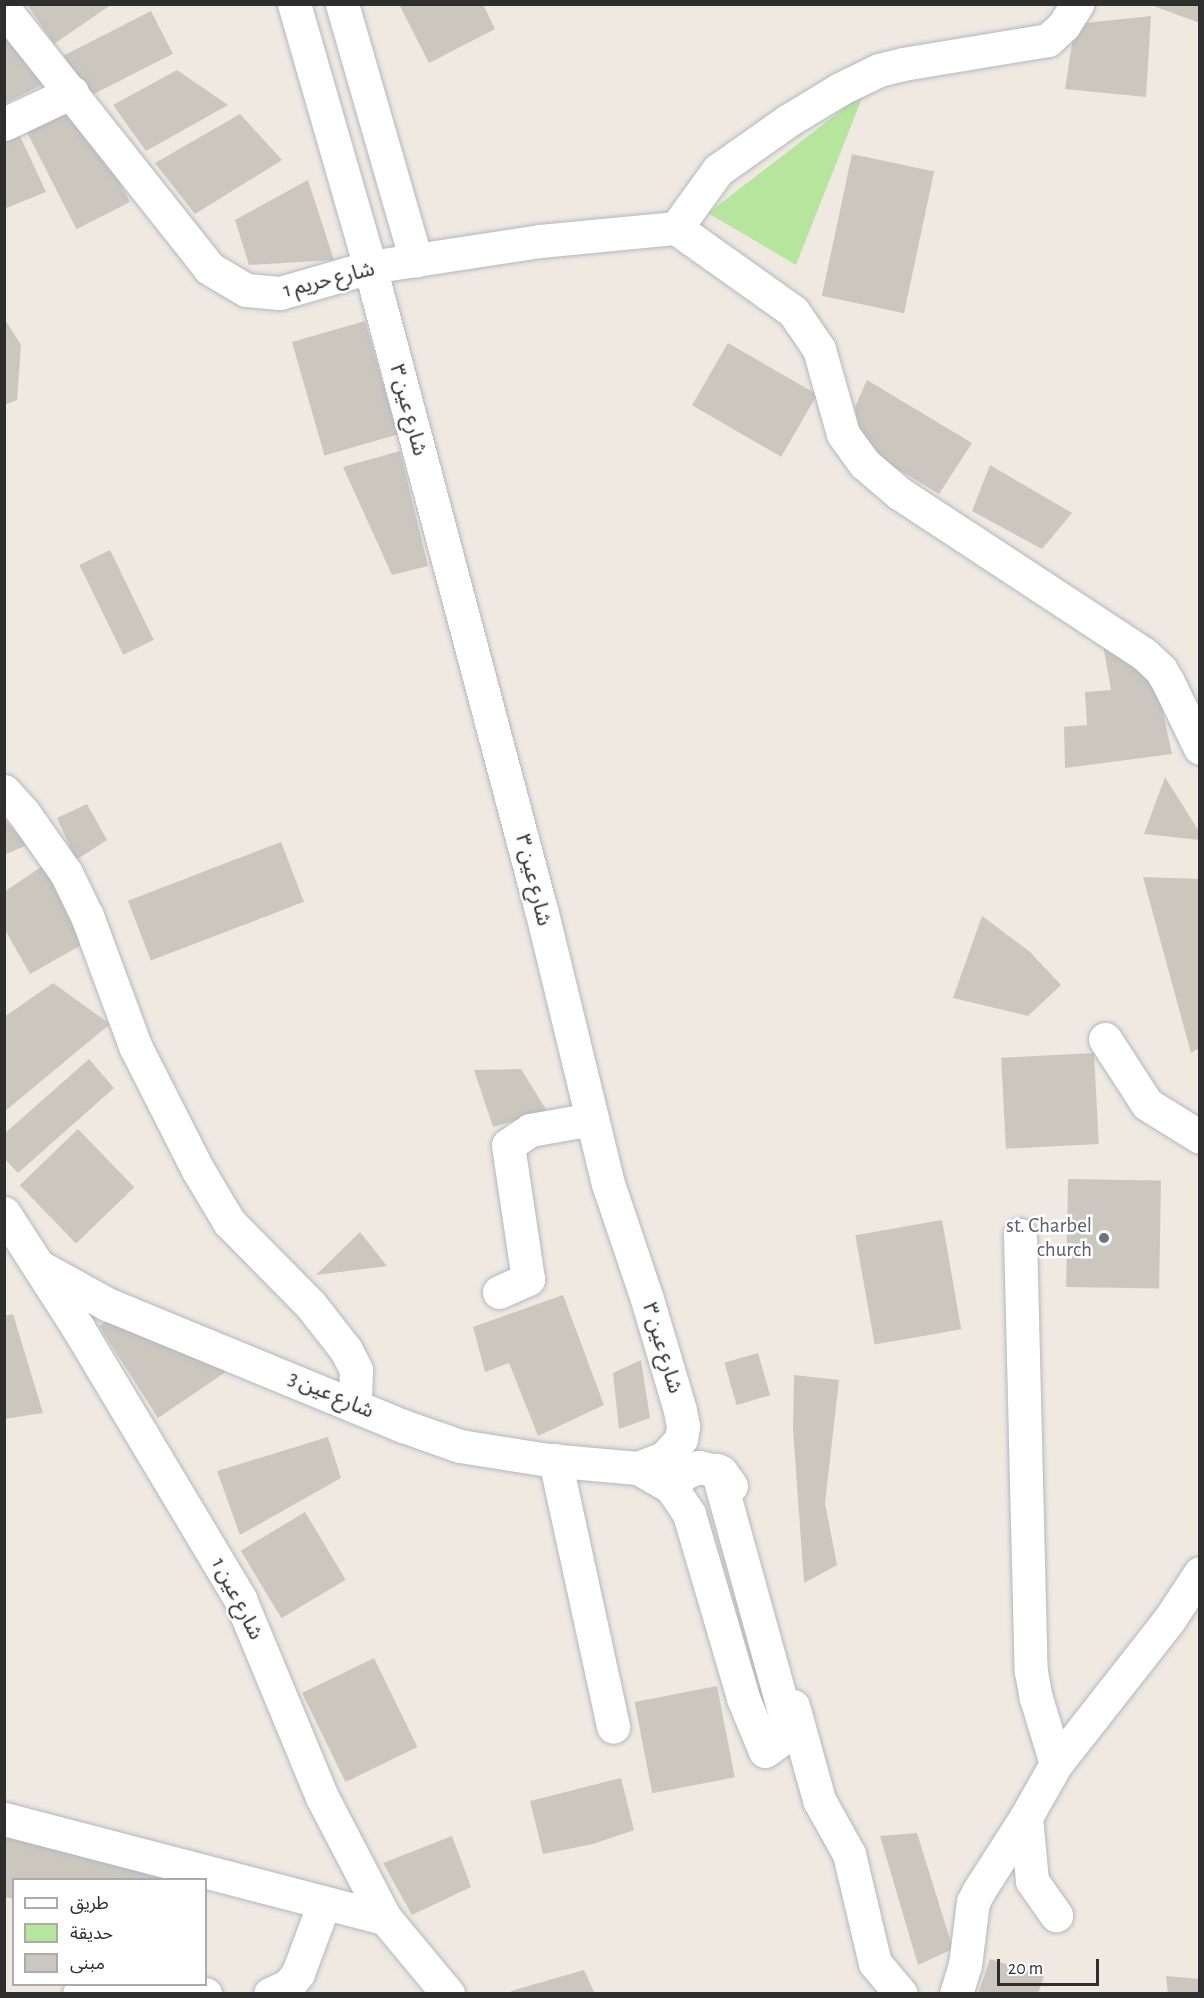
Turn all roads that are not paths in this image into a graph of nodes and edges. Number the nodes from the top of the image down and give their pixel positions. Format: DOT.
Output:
graph roads {
  1 [pos="294,4"];
  2 [pos="342,4"];
  3 [pos="1077,4"];
  4 [pos="4,9"];
  5 [pos="72,92"];
  6 [pos="4,124"];
  7 [pos="676,228"];
  8 [pos="416,261"];
  9 [pos="370,267"];
  10 [pos="1200,748"];
  11 [pos="4,791"];
  12 [pos="1105,1039"];
  13 [pos="592,1119"];
  14 [pos="1200,1137"];
  15 [pos="4,1213"];
  16 [pos="1020,1235"];
  17 [pos="40,1267"];
  18 [pos="499,1292"];
  19 [pos="355,1406"];
  20 [pos="555,1460"];
  21 [pos="638,1468"];
  22 [pos="717,1470"];
  23 [pos="671,1488"];
  24 [pos="1200,1573"];
  25 [pos="613,1727"];
  26 [pos="1056,1764"];
  27 [pos="1026,1817"];
  28 [pos="4,1819"];
  29 [pos="324,1903"];
  30 [pos="1056,1915"];
  31 [pos="385,1918"];
  32 [pos="92,1986"];
  33 [pos="135,1986"];
  34 [pos="79,1994"];
  35 [pos="205,1994"];
  36 [pos="270,1994"];
  37 [pos="448,1994"];
  38 [pos="901,1994"];
  39 [pos="956,1994"];
  1 -- 9 [label="street, شارع عين ٣"];
  2 -- 8 [label="street"];
  3 -- 7 [label="street"];
  4 -- 5 [label="street, شارع حريم 1"];
  5 -- 6 [label="street"];
  5 -- 9 [label="street, شارع حريم 1"];
  7 -- 8 [label="street, شارع حريم 1"];
  7 -- 10 [label="street"];
  8 -- 9 [label="street, شارع حريم 1"];
  9 -- 13 [label="street, شارع عين ٣"];
  11 -- 19 [label="street"];
  12 -- 14 [label="street"];
  13 -- 18 [label="street"];
  13 -- 21 [label="street, شارع عين ٣"];
  15 -- 17 [label="street, شارع عين 1"];
  16 -- 26 [label="street"];
  17 -- 19 [label="street, شارع عين 3"];
  17 -- 31 [label="street, شارع عين 1"];
  19 -- 20 [label="street, شارع عين 3"];
  20 -- 21 [label="street, شارع عين 3"];
  20 -- 25 [label="street"];
  21 -- 23 [label="street"];
  22 -- 23 [label="street"];
  22 -- 23 [label="street"];
  22 -- 38 [label="street"];
  24 -- 26 [label="street"];
  26 -- 27 [label="street"];
  27 -- 30 [label="street"];
  27 -- 39 [label="street"];
  28 -- 29 [label="street"];
  29 -- 31 [label="street"];
  29 -- 36 [label="street"];
  31 -- 37 [label="street, شارع عين 1"];
  32 -- 34 [label="street"];
  33 -- 35 [label="street"];
}
